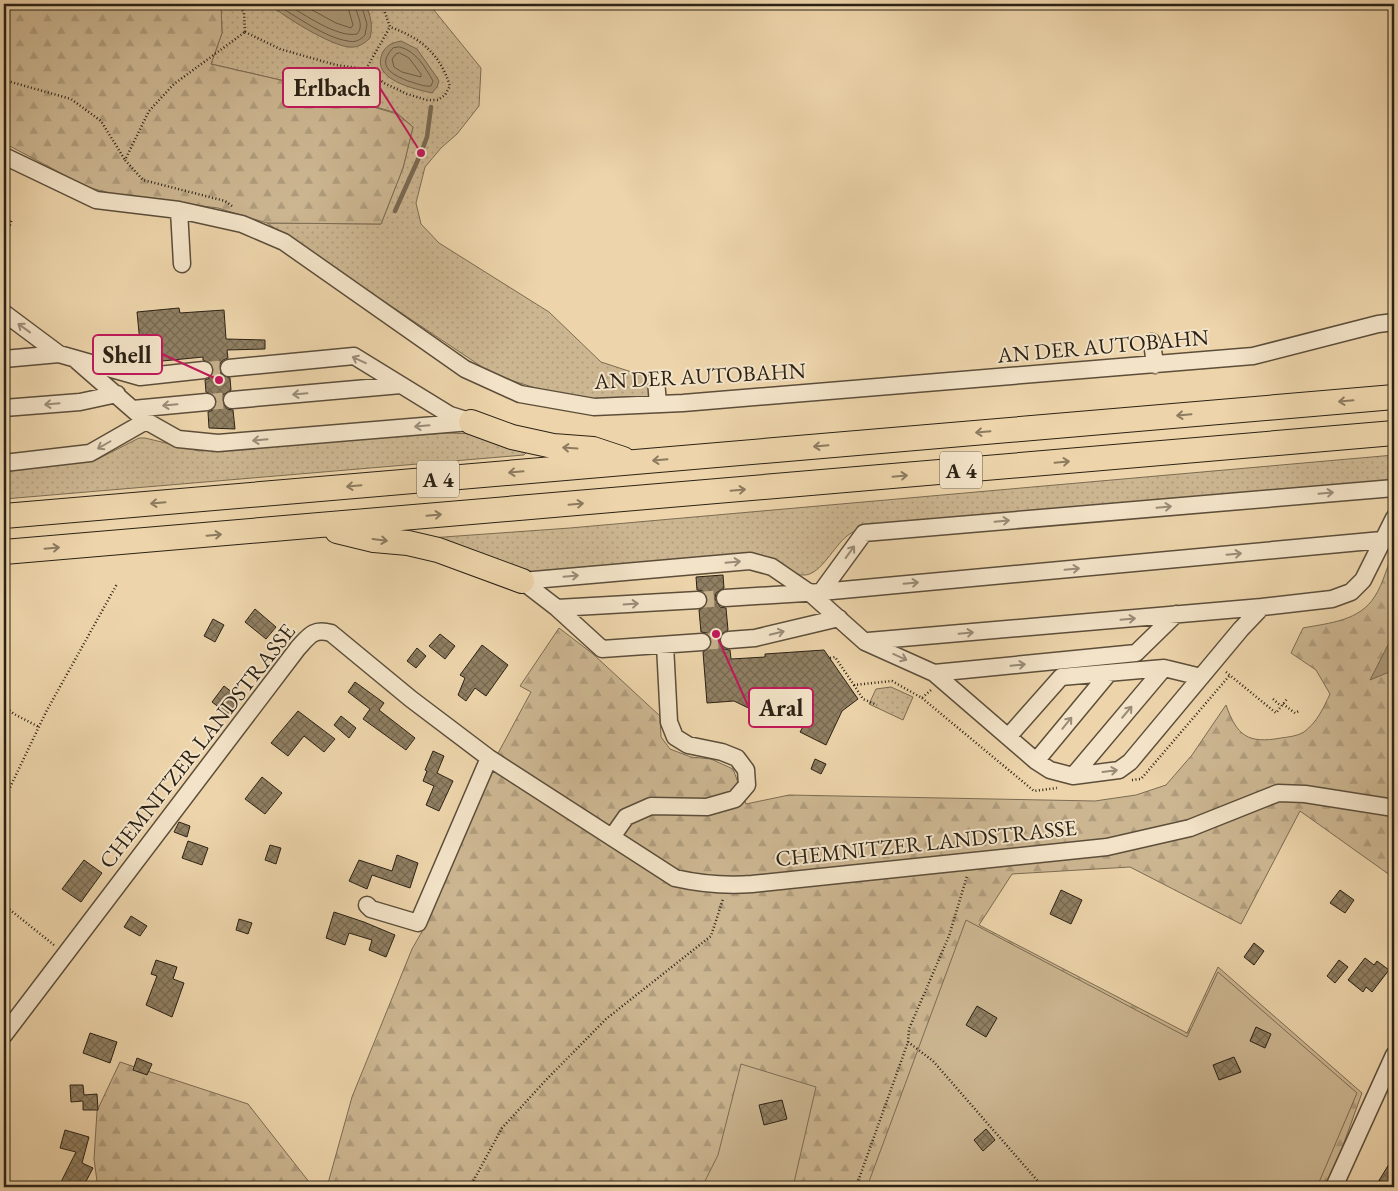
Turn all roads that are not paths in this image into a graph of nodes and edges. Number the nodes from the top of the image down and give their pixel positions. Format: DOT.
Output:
graph roads {
  1 [pos="4,156"];
  2 [pos="179,210"];
  3 [pos="182,264"];
  4 [pos="4,313"];
  5 [pos="1394,322"];
  6 [pos="1152,342"];
  7 [pos="59,354"];
  8 [pos="75,358"];
  9 [pos="4,359"];
  10 [pos="1155,365"];
  11 [pos="229,368"];
  12 [pos="204,370"];
  13 [pos="656,380"];
  14 [pos="400,385"];
  15 [pos="117,394"];
  16 [pos="1394,397"];
  17 [pos="232,400"];
  18 [pos="207,402"];
  19 [pos="658,404"];
  20 [pos="4,408"];
  21 [pos="133,409"];
  22 [pos="146,421"];
  23 [pos="471,422"];
  24 [pos="1394,433"];
  25 [pos="4,463"];
  26 [pos="634,463"];
  27 [pos="1394,488"];
  28 [pos="4,516"];
  29 [pos="1394,518"];
  30 [pos="316,526"];
  31 [pos="1382,540"];
  32 [pos="4,552"];
  33 [pos="522,581"];
  34 [pos="816,592"];
  35 [pos="725,598"];
  36 [pos="698,600"];
  37 [pos="1262,607"];
  38 [pos="556,608"];
  39 [pos="1176,614"];
  40 [pos="838,618"];
  41 [pos="729,640"];
  42 [pos="702,642"];
  43 [pos="865,642"];
  44 [pos="665,645"];
  45 [pos="1164,668"];
  46 [pos="934,673"];
  47 [pos="1108,673"];
  48 [pos="1201,677"];
  49 [pos="1008,736"];
  50 [pos="489,758"];
  51 [pos="1036,761"];
  52 [pos="1074,776"];
  53 [pos="1394,808"];
  54 [pos="612,837"];
  55 [pos="367,905"];
  56 [pos="4,1035"];
  57 [pos="1394,1055"];
  58 [pos="1334,1187"];
  1 -- 2 [label="street, AN DER AUTOBAHN"];
  2 -- 3 [label="street"];
  2 -- 19 [label="street, AN DER AUTOBAHN"];
  7 -- 4 [label="street, one-way"];
  5 -- 10 [label="street, AN DER AUTOBAHN"];
  6 -- 10 [label="street"];
  7 -- 8 [label="street"];
  7 -- 9 [label="street"];
  8 -- 12 [label="street"];
  8 -- 15 [label="street"];
  10 -- 19 [label="street, AN DER AUTOBAHN"];
  14 -- 11 [label="street, one-way"];
  13 -- 19 [label="street"];
  14 -- 17 [label="street, one-way"];
  14 -- 23 [label="street"];
  15 -- 20 [label="street, one-way"];
  15 -- 21 [label="street"];
  16 -- 26 [label="highway, A 4, one-way"];
  18 -- 21 [label="street, one-way"];
  21 -- 22 [label="street"];
  23 -- 22 [label="street, one-way"];
  22 -- 25 [label="street, one-way"];
  26 -- 23 [label="highway, one-way"];
  30 -- 24 [label="highway, A 4, one-way"];
  26 -- 28 [label="highway, A 4, one-way"];
  34 -- 27 [label="street, one-way"];
  29 -- 31 [label="street"];
  32 -- 30 [label="highway, A 4, one-way"];
  30 -- 33 [label="highway, one-way"];
  34 -- 31 [label="street, one-way"];
  31 -- 37 [label="street"];
  33 -- 34 [label="street, one-way"];
  33 -- 38 [label="street"];
  34 -- 35 [label="street"];
  34 -- 40 [label="street"];
  38 -- 36 [label="street, one-way"];
  37 -- 39 [label="street"];
  37 -- 48 [label="street"];
  38 -- 44 [label="street"];
  43 -- 39 [label="street, one-way"];
  46 -- 39 [label="street, one-way"];
  41 -- 40 [label="street, one-way"];
  40 -- 43 [label="street"];
  42 -- 44 [label="street"];
  43 -- 46 [label="street, one-way"];
  44 -- 54 [label="street"];
  45 -- 47 [label="street"];
  45 -- 48 [label="street"];
  52 -- 45 [label="street, one-way"];
  46 -- 49 [label="street"];
  47 -- 49 [label="street"];
  51 -- 47 [label="street, one-way"];
  52 -- 48 [label="street, one-way"];
  49 -- 51 [label="street"];
  50 -- 54 [label="street, CHEMNITZER LANDSTRASSE"];
  50 -- 55 [label="street"];
  50 -- 56 [label="street, CHEMNITZER LANDSTRASSE"];
  51 -- 52 [label="street"];
  53 -- 54 [label="street, CHEMNITZER LANDSTRASSE"];
  57 -- 58 [label="street"];
}
